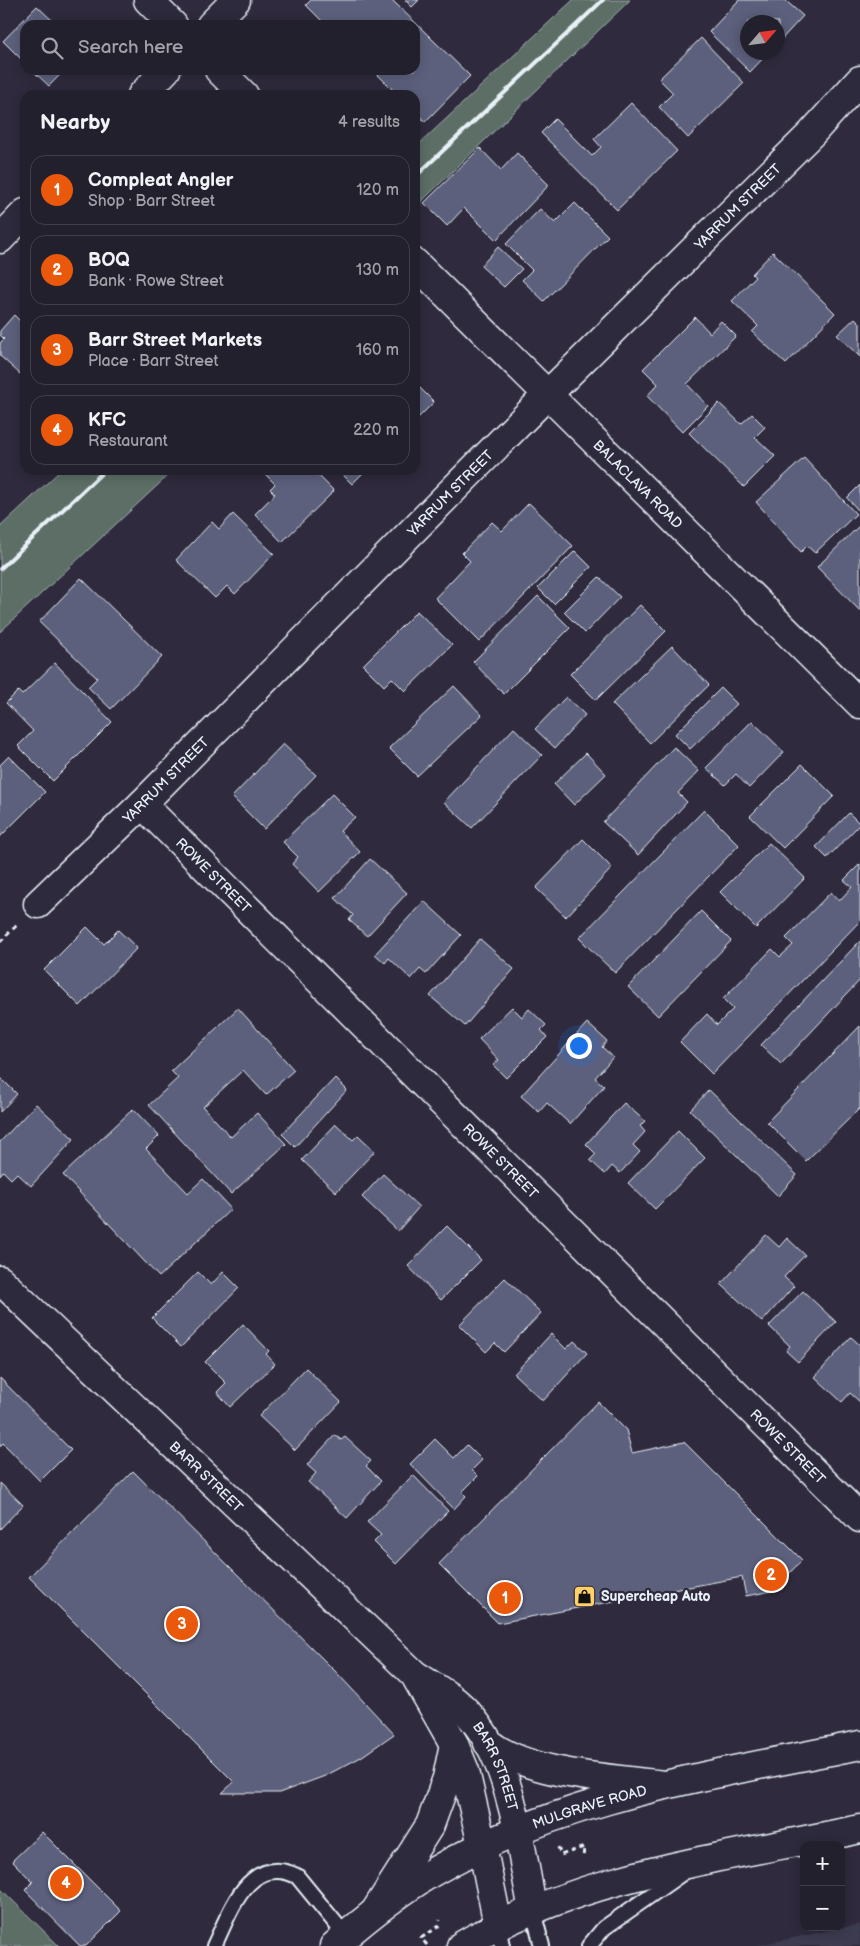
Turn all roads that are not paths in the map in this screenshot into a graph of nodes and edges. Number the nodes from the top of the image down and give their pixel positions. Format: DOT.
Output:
graph roads {
  1 [pos="148,0"];
  2 [pos="236,0"];
  3 [pos="169,20"];
  4 [pos="216,20"];
  5 [pos="161,75"];
  6 [pos="224,75"];
  7 [pos="860,80"];
  8 [pos="147,90"];
  9 [pos="239,90"];
  10 [pos="20,218"];
  11 [pos="0,239"];
  12 [pos="420,268"];
  13 [pos="546,395"];
  14 [pos="860,704"];
  15 [pos="142,804"];
  16 [pos="38,904"];
  17 [pos="0,1280"];
  18 [pos="860,1518"];
  19 [pos="414,1674"];
  20 [pos="488,1743"];
  21 [pos="454,1744"];
  22 [pos="860,1744"];
  23 [pos="665,1785"];
  24 [pos="860,1829"];
  25 [pos="518,1830"];
  26 [pos="482,1846"];
  27 [pos="699,1862"];
  28 [pos="375,1911"];
  29 [pos="533,1911"];
  30 [pos="500,1936"];
  31 [pos="340,1941"];
  32 [pos="214,1946"];
  33 [pos="461,1946"];
  34 [pos="542,1946"];
  35 [pos="589,1946"];
  1 -- 3 [label="street"];
  2 -- 4 [label="street"];
  5 -- 8 [label="street"];
  6 -- 9 [label="street"];
  7 -- 13 [label="street, YARRUM STREET"];
  10 -- 11 [label="street"];
  12 -- 13 [label="street, BALACLAVA ROAD"];
  13 -- 14 [label="street, BALACLAVA ROAD"];
  13 -- 15 [label="street, YARRUM STREET"];
  15 -- 16 [label="street, YARRUM STREET"];
  15 -- 18 [label="street, ROWE STREET"];
  17 -- 19 [label="street, BARR STREET"];
  19 -- 20 [label="street, BARR STREET"];
  19 -- 21 [label="street, BARR STREET"];
  20 -- 23 [label="street"];
  20 -- 25 [label="street, BARR STREET"];
  21 -- 26 [label="street, BARR STREET"];
  21 -- 28 [label="street"];
  22 -- 23 [label="street, MULGRAVE ROAD"];
  23 -- 25 [label="street, MULGRAVE ROAD"];
  24 -- 27 [label="street"];
  25 -- 26 [label="street, MULGRAVE ROAD"];
  25 -- 29 [label="street, BARR STREET"];
  26 -- 28 [label="street, MULGRAVE ROAD"];
  26 -- 30 [label="street, BARR STREET"];
  27 -- 29 [label="street"];
  27 -- 35 [label="lane"];
  28 -- 31 [label="street, MULGRAVE ROAD"];
  29 -- 30 [label="street"];
  29 -- 34 [label="lane"];
  30 -- 33 [label="street"];
  31 -- 32 [label="lane, MULGRAVE ROAD"];
}
